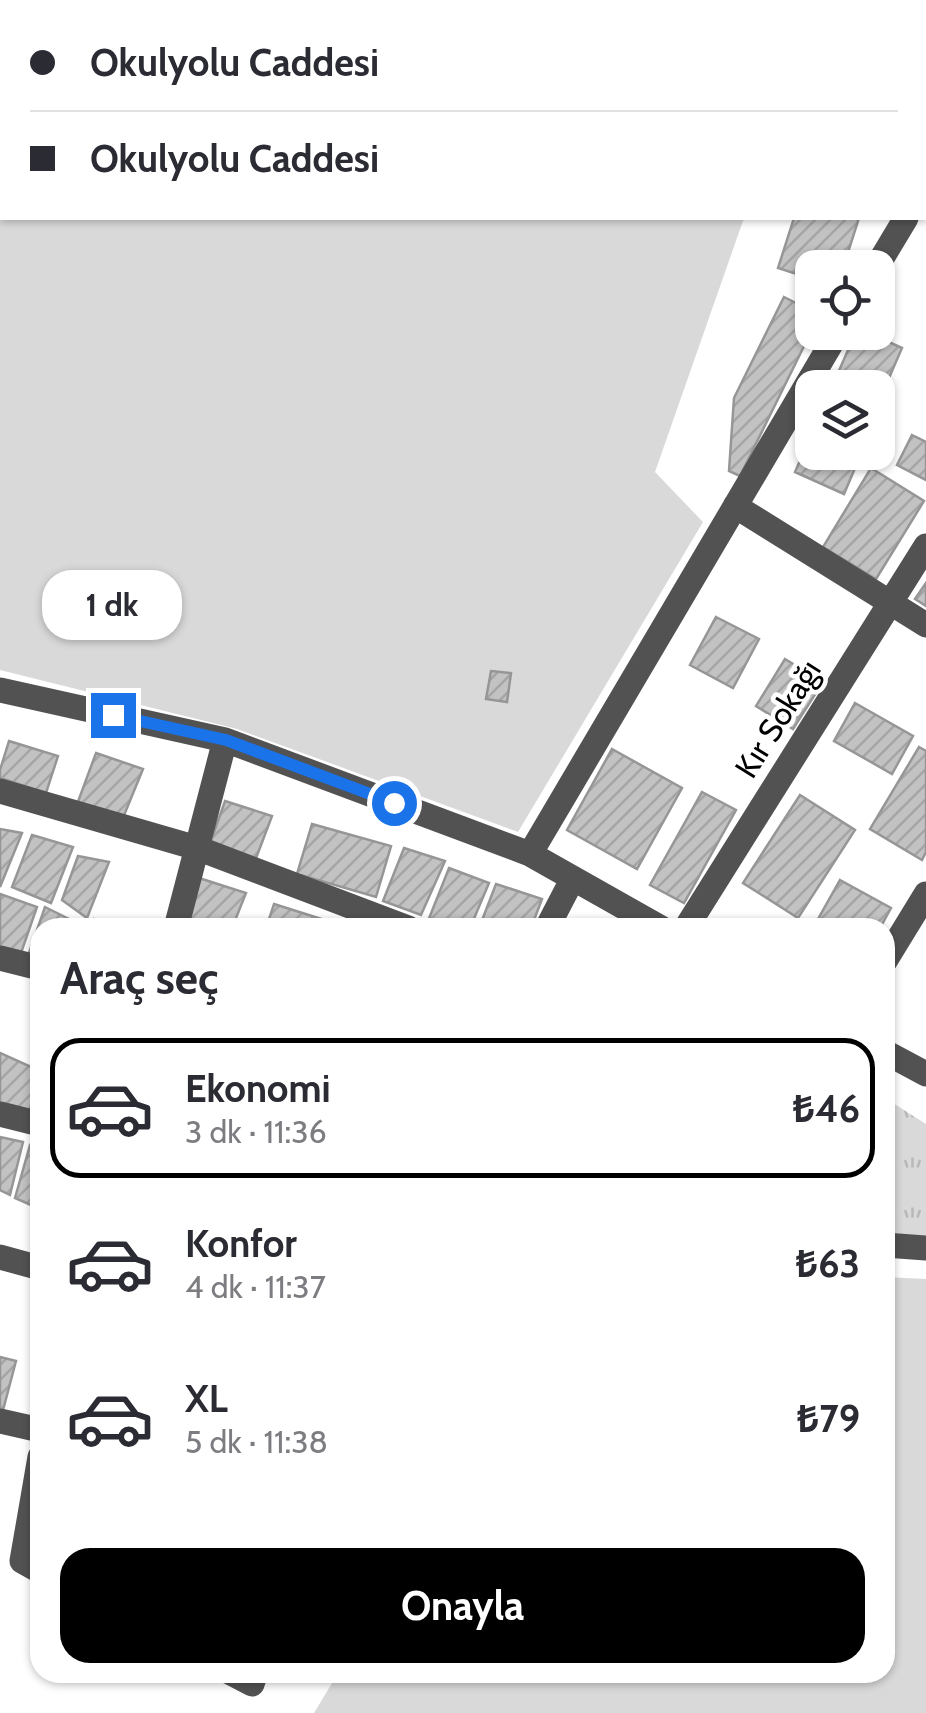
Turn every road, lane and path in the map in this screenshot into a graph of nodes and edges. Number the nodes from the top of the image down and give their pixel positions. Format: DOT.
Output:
graph roads {
  1 [pos="905,220"];
  2 [pos="887,250"];
  3 [pos="827,350"];
  4 [pos="735,506"];
  5 [pos="926,546"];
  6 [pos="890,603"];
  7 [pos="926,626"];
  8 [pos="0,690"];
  9 [pos="226,740"];
  10 [pos="0,791"];
  11 [pos="197,848"];
  12 [pos="530,854"];
  13 [pos="572,878"];
  14 [pos="926,894"];
  15 [pos="179,918"];
  16 [pos="382,918"];
  17 [pos="551,918"];
  18 [pos="643,918"];
  19 [pos="692,918"];
  20 [pos="895,945"];
  21 [pos="0,958"];
  22 [pos="30,966"];
  23 [pos="895,1057"];
  24 [pos="926,1074"];
  25 [pos="0,1114"];
  26 [pos="30,1122"];
  27 [pos="895,1246"];
  28 [pos="926,1248"];
  29 [pos="0,1258"];
  30 [pos="30,1266"];
  31 [pos="0,1420"];
  32 [pos="30,1428"];
  33 [pos="30,1515"];
  34 [pos="30,1566"];
  1 -- 2 [label="street"];
  3 -- 4 [label="street"];
  4 -- 6 [label="street"];
  4 -- 12 [label="street"];
  5 -- 6 [label="street, Kır Sokağı"];
  6 -- 7 [label="street"];
  6 -- 19 [label="street, Kır Sokağı"];
  8 -- 9 [label="street"];
  9 -- 11 [label="street"];
  9 -- 12 [label="street"];
  10 -- 11 [label="street"];
  11 -- 15 [label="street"];
  11 -- 16 [label="street"];
  12 -- 13 [label="street"];
  13 -- 17 [label="street"];
  13 -- 18 [label="street"];
  14 -- 20 [label="street"];
  21 -- 22 [label="street"];
  23 -- 24 [label="street"];
  25 -- 26 [label="street"];
  27 -- 28 [label="street"];
  29 -- 30 [label="street"];
  31 -- 32 [label="street"];
  33 -- 34 [label="street"];
}
